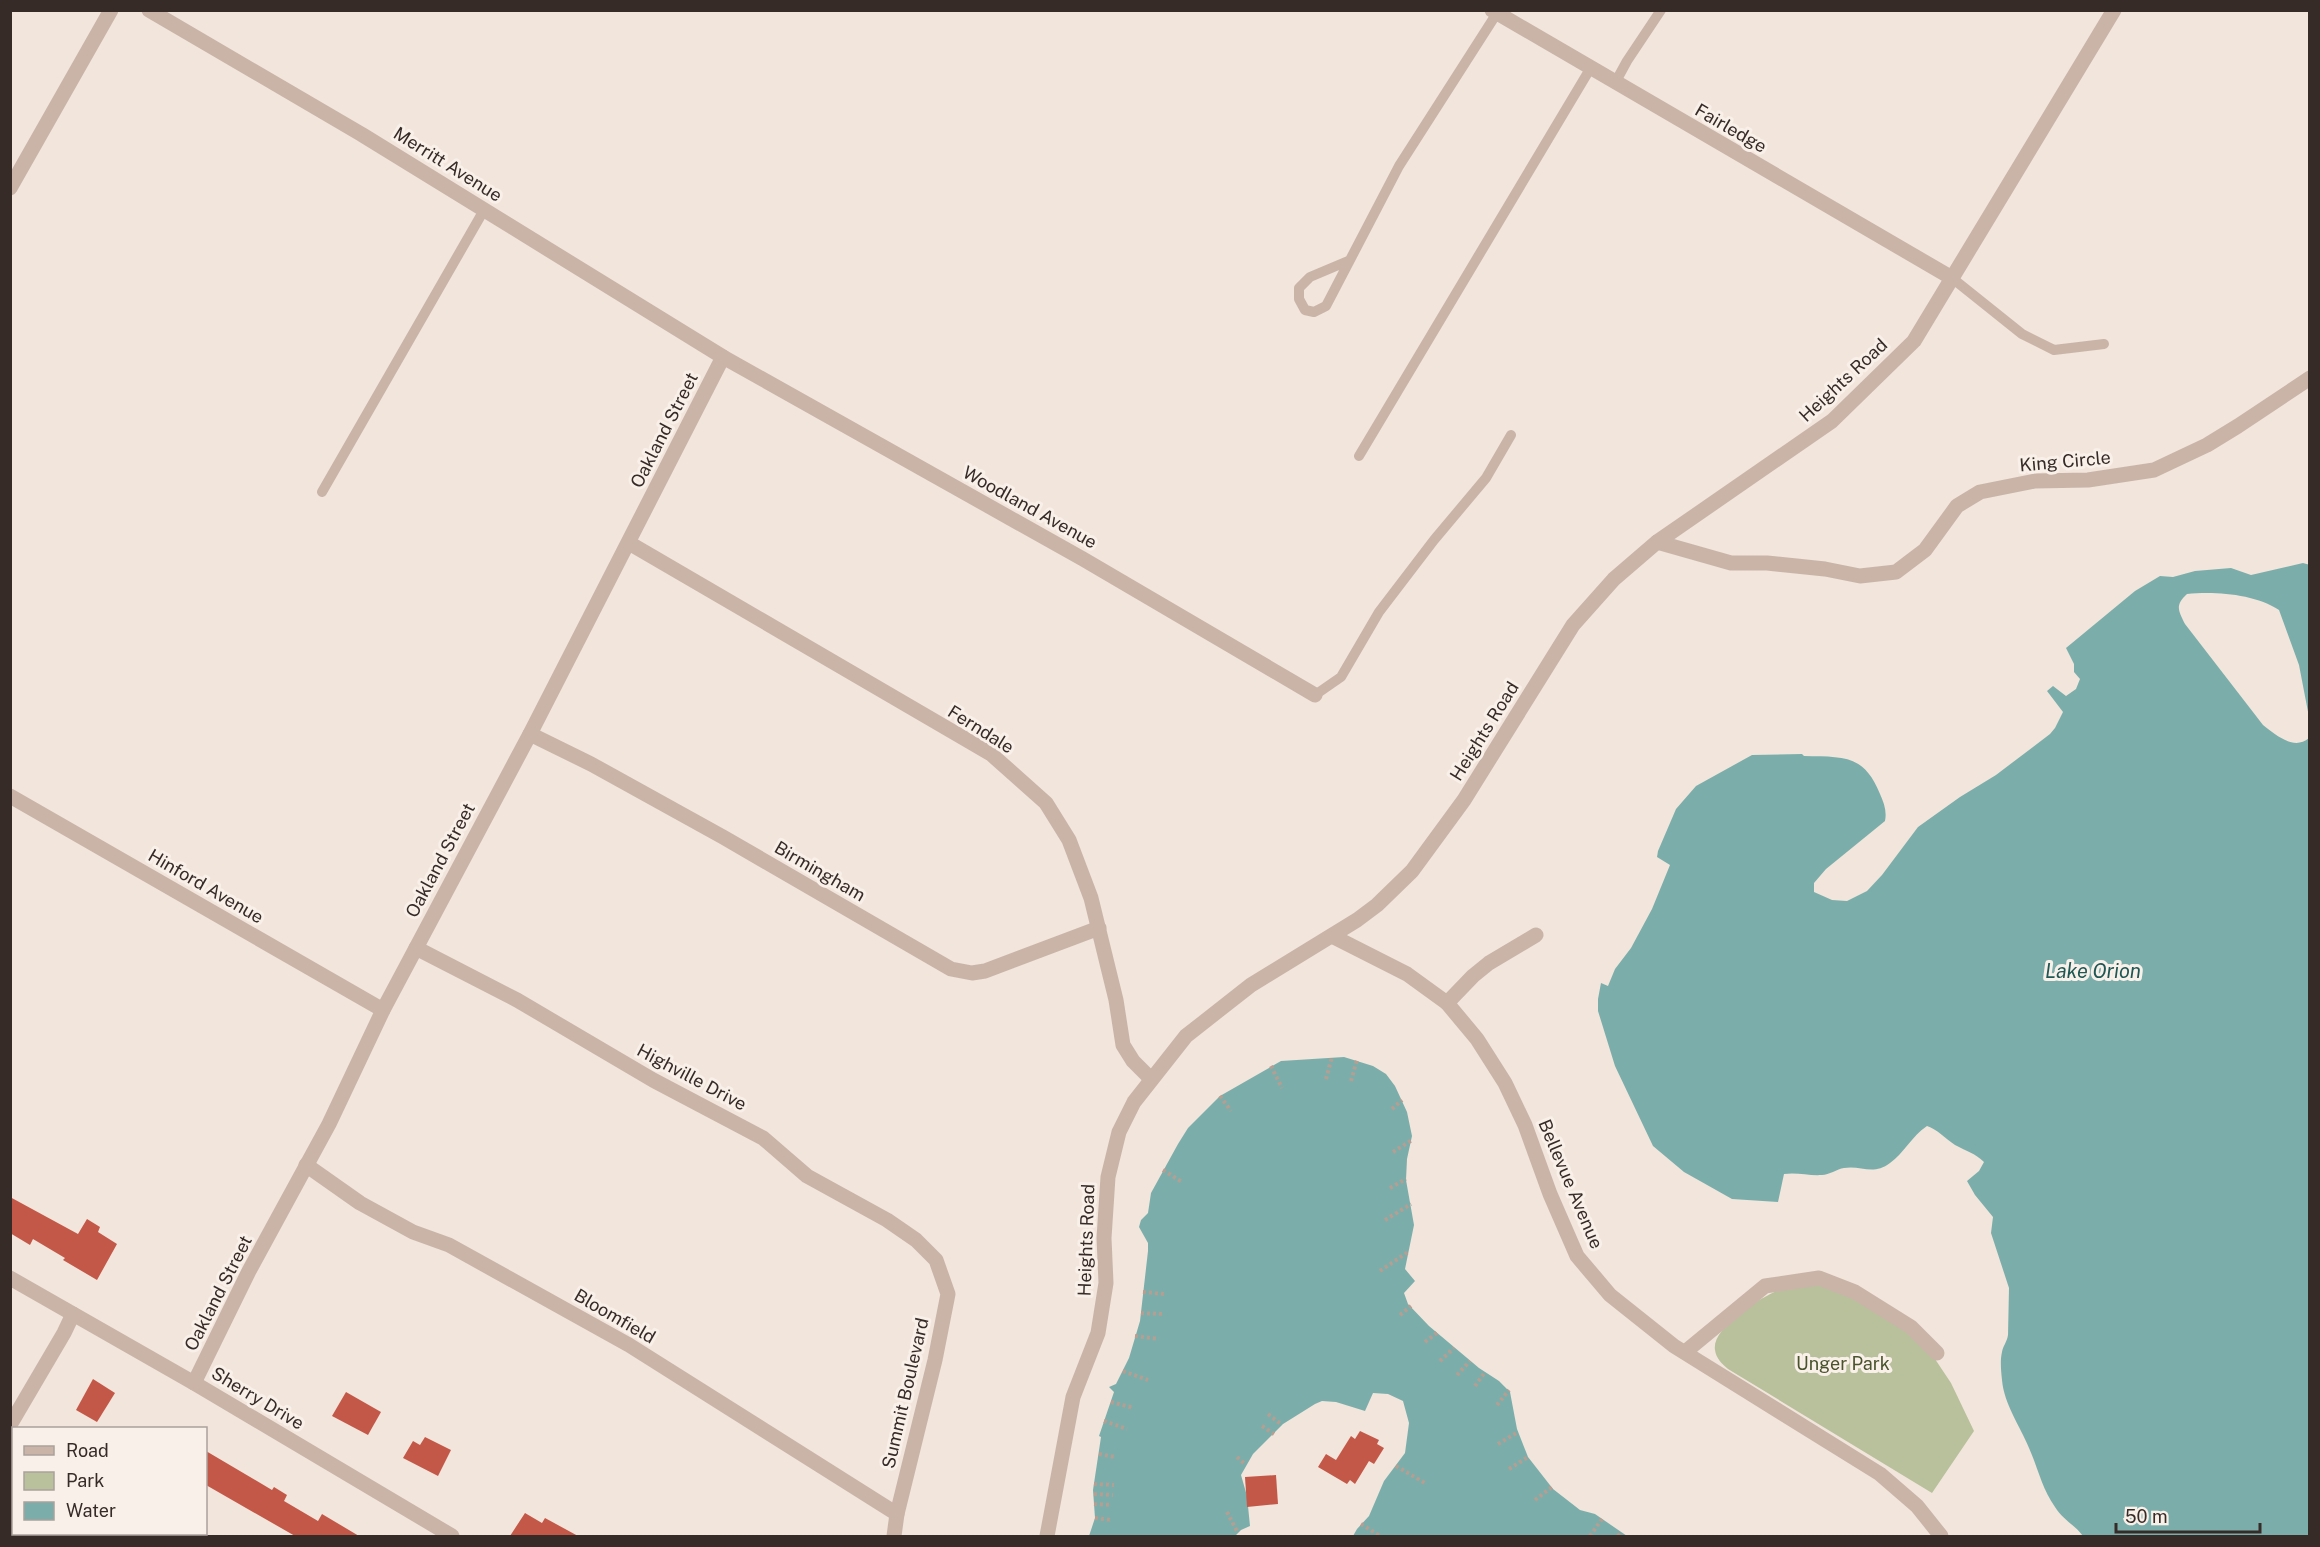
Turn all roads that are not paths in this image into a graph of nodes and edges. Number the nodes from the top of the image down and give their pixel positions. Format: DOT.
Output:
graph roads {
  1 [pos="111,10"];
  2 [pos="149,10"];
  3 [pos="1661,10"];
  4 [pos="2114,10"];
  5 [pos="1494,12"];
  6 [pos="1590,69"];
  7 [pos="1615,83"];
  8 [pos="10,188"];
  9 [pos="484,210"];
  10 [pos="1348,261"];
  11 [pos="1953,278"];
  12 [pos="2104,344"];
  13 [pos="723,357"];
  14 [pos="2310,378"];
  15 [pos="1511,435"];
  16 [pos="1359,456"];
  17 [pos="322,492"];
  18 [pos="1657,542"];
  19 [pos="629,543"];
  20 [pos="1316,695"];
  21 [pos="530,734"];
  22 [pos="10,796"];
  23 [pos="1100,928"];
  24 [pos="1536,935"];
  25 [pos="1332,936"];
  26 [pos="416,948"];
  27 [pos="1448,1003"];
  28 [pos="383,1010"];
  29 [pos="1151,1079"];
  30 [pos="306,1165"];
  31 [pos="936,1260"];
  32 [pos="10,1278"];
  33 [pos="73,1314"];
  34 [pos="1685,1352"];
  35 [pos="1937,1353"];
  36 [pos="194,1383"];
  37 [pos="10,1425"];
  38 [pos="897,1514"];
  39 [pos="452,1536"];
  40 [pos="894,1536"];
  41 [pos="1047,1536"];
  42 [pos="1941,1536"];
  1 -- 8 [label="street"];
  2 -- 9 [label="street, Merritt Avenue"];
  3 -- 7 [label="lane"];
  4 -- 11 [label="street, Heights Road"];
  5 -- 6 [label="street, Fairledge"];
  5 -- 10 [label="lane"];
  6 -- 7 [label="street, Fairledge"];
  6 -- 16 [label="lane"];
  7 -- 11 [label="street, Fairledge"];
  9 -- 13 [label="street, Merritt Avenue"];
  9 -- 17 [label="lane"];
  10 -- 10 [label="lane"];
  11 -- 12 [label="lane"];
  11 -- 18 [label="street, Heights Road"];
  13 -- 19 [label="street, Oakland Street"];
  13 -- 20 [label="street, Woodland Avenue"];
  14 -- 18 [label="street, King Circle"];
  15 -- 20 [label="lane"];
  18 -- 25 [label="street, Heights Road"];
  19 -- 21 [label="street, Oakland Street"];
  19 -- 23 [label="street, Ferndale"];
  21 -- 23 [label="street, Birmingham"];
  21 -- 26 [label="street, Oakland Street"];
  22 -- 28 [label="street, Hinford Avenue"];
  23 -- 29 [label="street, Ferndale"];
  24 -- 27 [label="street"];
  25 -- 27 [label="street, Bellevue Avenue"];
  25 -- 29 [label="street, Heights Road"];
  26 -- 28 [label="street, Oakland Street"];
  26 -- 31 [label="street, Highville Drive"];
  27 -- 34 [label="street, Bellevue Avenue"];
  28 -- 30 [label="street, Oakland Street"];
  29 -- 41 [label="street, Heights Road"];
  30 -- 36 [label="street, Oakland Street"];
  30 -- 38 [label="street, Bloomfield"];
  31 -- 38 [label="street, Summit Boulevard"];
  32 -- 33 [label="street, Sherry Drive"];
  33 -- 36 [label="street, Sherry Drive"];
  33 -- 37 [label="street"];
  34 -- 35 [label="street"];
  34 -- 42 [label="street, Bellevue Avenue"];
  36 -- 39 [label="street, Sherry Drive"];
  38 -- 40 [label="street, Summit Boulevard"];
}
